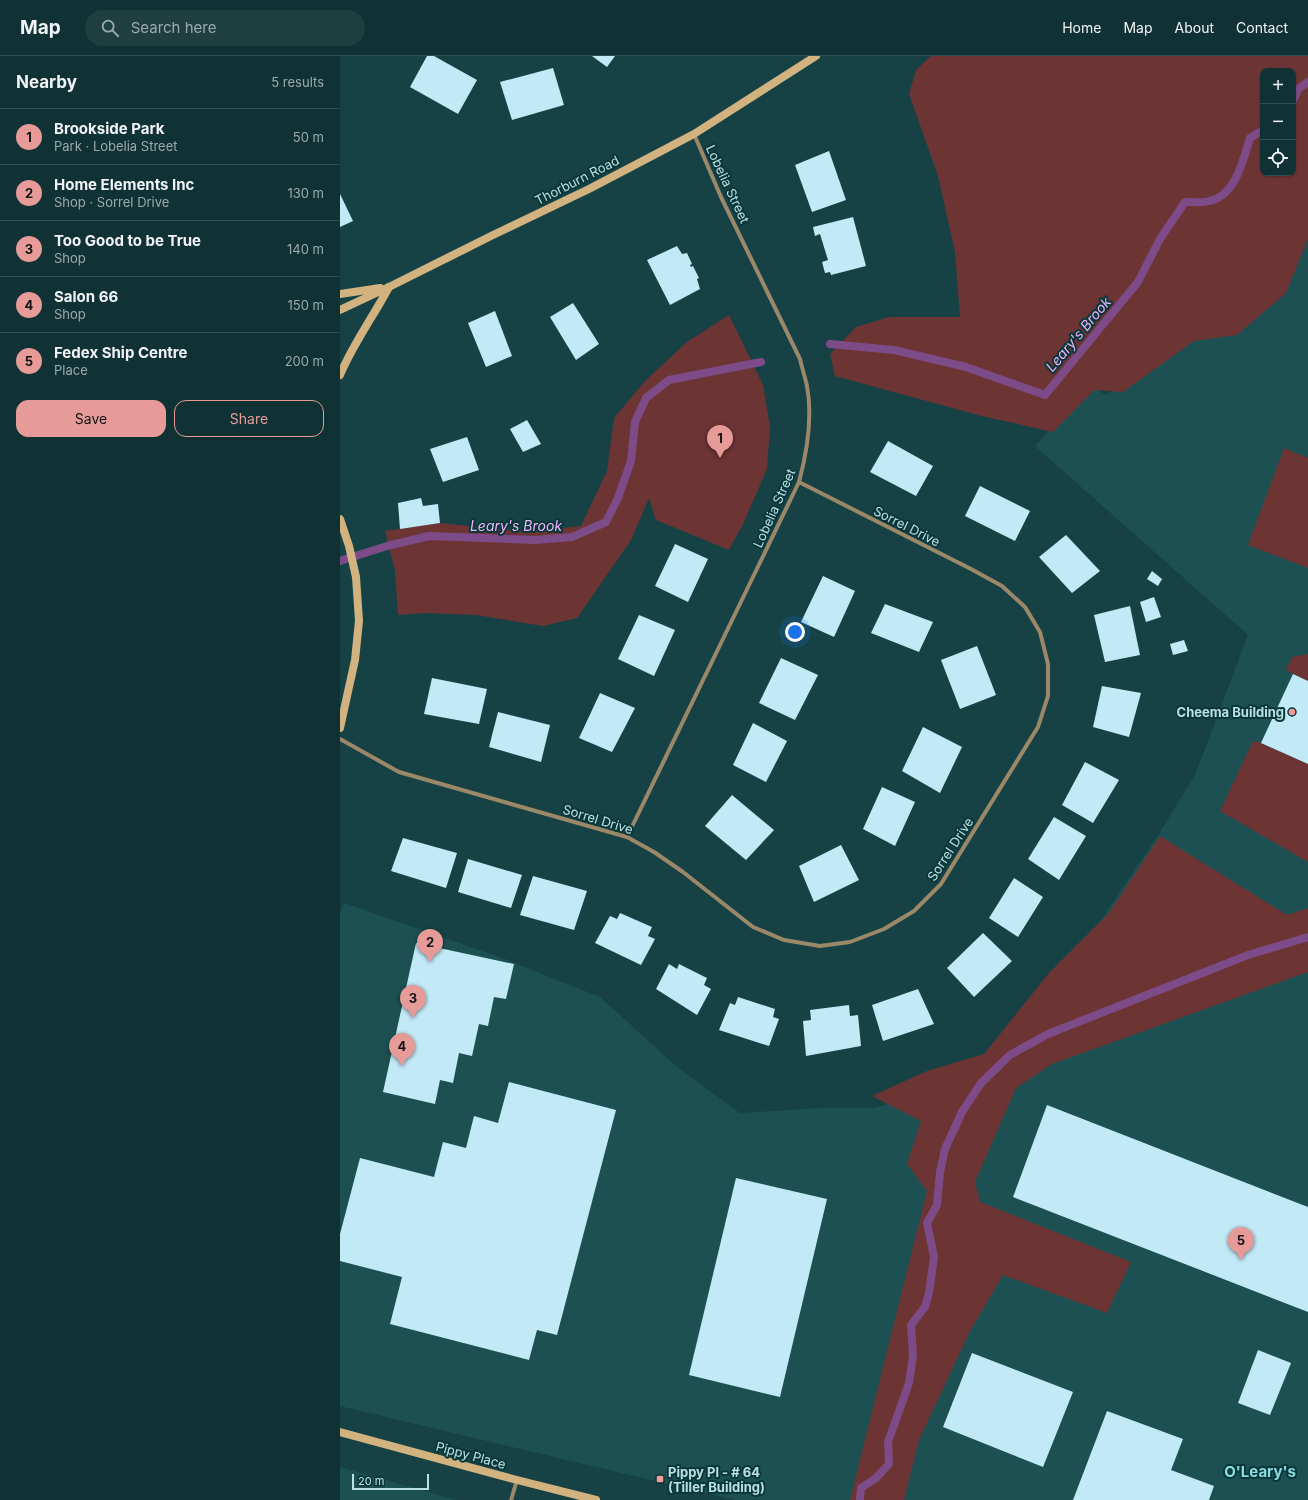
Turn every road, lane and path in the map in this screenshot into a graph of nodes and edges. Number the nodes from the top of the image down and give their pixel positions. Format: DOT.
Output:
graph roads {
  1 [pos="816,56"];
  2 [pos="694,134"];
  3 [pos="389,287"];
  4 [pos="340,294"];
  5 [pos="340,310"];
  6 [pos="340,375"];
  7 [pos="799,482"];
  8 [pos="340,519"];
  9 [pos="340,728"];
  10 [pos="340,739"];
  11 [pos="627,837"];
  12 [pos="340,1432"];
  13 [pos="517,1480"];
  14 [pos="511,1500"];
  15 [pos="596,1500"];
  1 -- 2 [label="main road, Thorburn Road"];
  2 -- 3 [label="main road, Thorburn Road"];
  2 -- 7 [label="street, Lobelia Street"];
  3 -- 4 [label="main road"];
  3 -- 5 [label="main road, Thorburn Road"];
  3 -- 6 [label="main road"];
  7 -- 11 [label="street, Lobelia Street"];
  7 -- 11 [label="street, Sorrel Drive"];
  8 -- 9 [label="main road"];
  10 -- 11 [label="street, Sorrel Drive"];
  12 -- 13 [label="main road, Pippy Place"];
  13 -- 14 [label="street"];
  13 -- 15 [label="main road, Pippy Place"];
}
